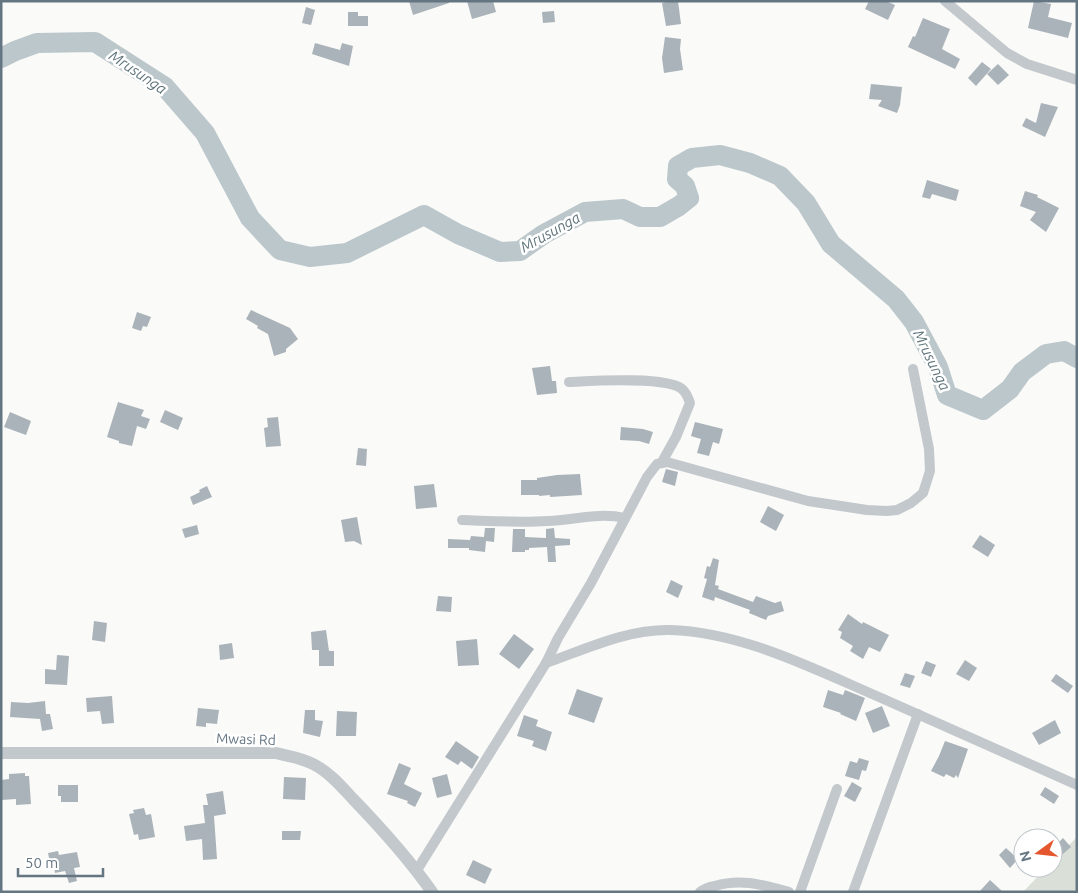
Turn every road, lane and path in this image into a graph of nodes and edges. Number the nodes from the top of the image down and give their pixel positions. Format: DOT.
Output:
graph roads {
  1 [pos="947,2"];
  2 [pos="1077,80"];
  3 [pos="913,370"];
  4 [pos="569,382"];
  5 [pos="662,462"];
  6 [pos="625,518"];
  7 [pos="462,520"];
  8 [pos="546,662"];
  9 [pos="918,714"];
  10 [pos="1,753"];
  11 [pos="1077,785"];
  12 [pos="837,790"];
  13 [pos="417,870"];
  14 [pos="432,892"];
  15 [pos="700,892"];
  16 [pos="789,892"];
  17 [pos="800,892"];
  18 [pos="853,892"];
  1 -- 2 [label="street"];
  3 -- 5 [label="street"];
  4 -- 5 [label="street"];
  5 -- 6 [label="street"];
  6 -- 7 [label="street"];
  6 -- 8 [label="street"];
  8 -- 9 [label="street"];
  8 -- 13 [label="street"];
  9 -- 11 [label="street"];
  9 -- 18 [label="street"];
  10 -- 13 [label="street, Mwasi Rd"];
  12 -- 17 [label="street"];
  13 -- 14 [label="street, Mwasi Rd"];
  15 -- 16 [label="street"];
}
